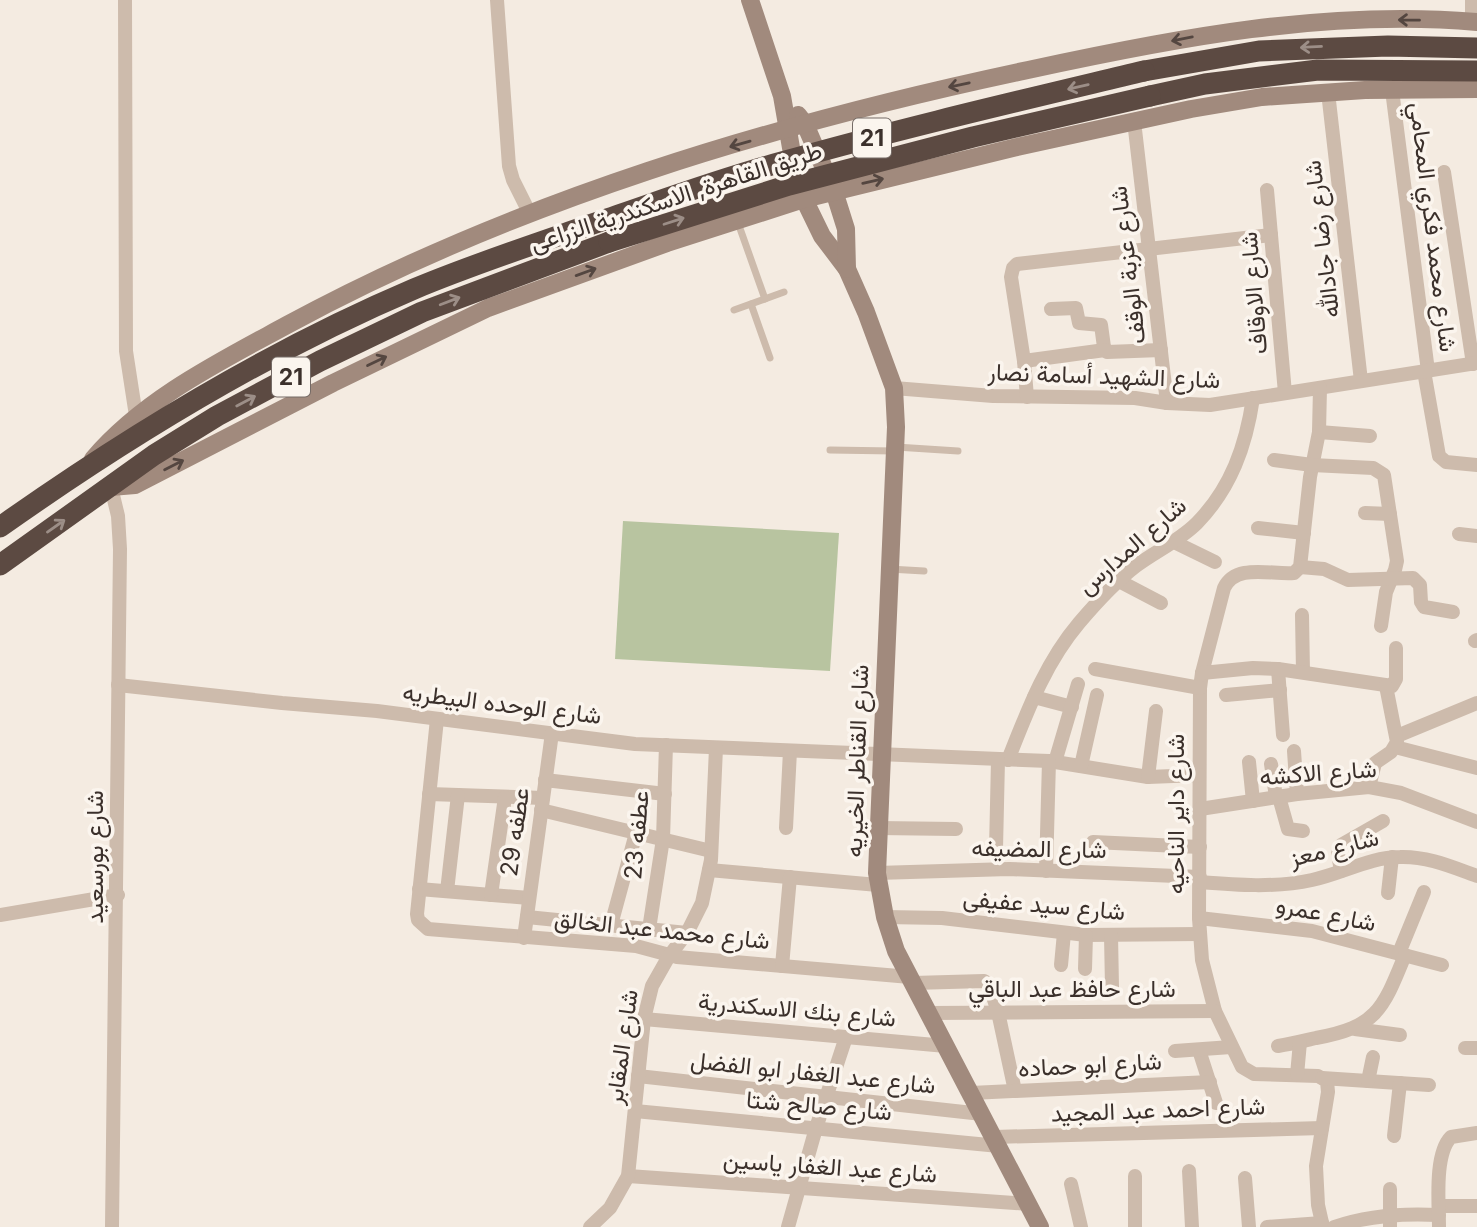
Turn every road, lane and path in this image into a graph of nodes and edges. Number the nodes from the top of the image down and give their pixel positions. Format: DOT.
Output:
graph roads {
  1 [pos="125,0"];
  2 [pos="497,0"];
  3 [pos="750,0"];
  4 [pos="1472,0"];
  5 [pos="1474,22"];
  6 [pos="1477,48"];
  7 [pos="1477,72"];
  8 [pos="1477,89"];
  9 [pos="1392,90"];
  10 [pos="1328,92"];
  11 [pos="782,96"];
  12 [pos="1134,121"];
  13 [pos="805,124"];
  14 [pos="788,130"];
  15 [pos="1444,172"];
  16 [pos="1267,190"];
  17 [pos="834,191"];
  18 [pos="804,199"];
  19 [pos="530,214"];
  20 [pos="737,220"];
  21 [pos="1271,234"];
  22 [pos="1149,248"];
  23 [pos="847,270"];
  24 [pos="784,292"];
  25 [pos="765,299"];
  26 [pos="751,304"];
  27 [pos="1051,309"];
  28 [pos="734,310"];
  29 [pos="1161,350"];
  30 [pos="1105,351"];
  31 [pos="770,358"];
  32 [pos="1024,361"];
  33 [pos="1475,363"];
  34 [pos="1426,371"];
  35 [pos="1361,381"];
  36 [pos="894,388"];
  37 [pos="1320,388"];
  38 [pos="1285,393"];
  39 [pos="1027,397"];
  40 [pos="1253,398"];
  41 [pos="1167,403"];
  42 [pos="136,416"];
  43 [pos="1319,432"];
  44 [pos="1370,436"];
  45 [pos="895,449"];
  46 [pos="830,450"];
  47 [pos="958,450"];
  48 [pos="1273,460"];
  49 [pos="1312,465"];
  50 [pos="1477,465"];
  51 [pos="81,472"];
  52 [pos="111,487"];
  53 [pos="1366,513"];
  54 [pos="1390,514"];
  55 [pos="0,527"];
  56 [pos="1258,528"];
  57 [pos="1304,533"];
  58 [pos="1459,534"];
  59 [pos="1477,536"];
  60 [pos="1174,542"];
  61 [pos="1215,562"];
  62 [pos="0,565"];
  63 [pos="1300,567"];
  64 [pos="889,569"];
  65 [pos="923,571"];
  66 [pos="1392,579"];
  67 [pos="1119,581"];
  68 [pos="1161,603"];
  69 [pos="1453,612"];
  70 [pos="1303,615"];
  71 [pos="1381,626"];
  72 [pos="1396,648"];
  73 [pos="1096,669"];
  74 [pos="1278,669"];
  75 [pos="1303,672"];
  76 [pos="1202,673"];
  77 [pos="1078,684"];
  78 [pos="118,685"];
  79 [pos="1386,686"];
  80 [pos="1200,688"];
  81 [pos="1280,690"];
  82 [pos="1097,695"];
  83 [pos="1226,695"];
  84 [pos="1034,697"];
  85 [pos="1477,703"];
  86 [pos="1072,707"];
  87 [pos="1156,711"];
  88 [pos="437,719"];
  89 [pos="552,733"];
  90 [pos="1283,735"];
  91 [pos="1396,741"];
  92 [pos="666,745"];
  93 [pos="716,748"];
  94 [pos="790,751"];
  95 [pos="1294,751"];
  96 [pos="881,756"];
  97 [pos="1003,760"];
  98 [pos="1052,762"];
  99 [pos="1249,762"];
  100 [pos="1270,764"];
  101 [pos="1081,766"];
  102 [pos="1477,768"];
  103 [pos="1199,775"];
  104 [pos="1148,777"];
  105 [pos="545,780"];
  106 [pos="1369,787"];
  107 [pos="429,794"];
  108 [pos="665,794"];
  109 [pos="1297,794"];
  110 [pos="458,795"];
  111 [pos="505,797"];
  112 [pos="1278,797"];
  113 [pos="1253,801"];
  114 [pos="542,804"];
  115 [pos="1199,809"];
  116 [pos="1383,821"];
  117 [pos="1477,822"];
  118 [pos="786,828"];
  119 [pos="878,828"];
  120 [pos="956,829"];
  121 [pos="1303,831"];
  122 [pos="636,833"];
  123 [pos="663,839"];
  124 [pos="1093,842"];
  125 [pos="1200,847"];
  126 [pos="996,849"];
  127 [pos="711,850"];
  128 [pos="1392,857"];
  129 [pos="709,870"];
  130 [pos="1046,871"];
  131 [pos="1341,871"];
  132 [pos="1477,876"];
  133 [pos="790,877"];
  134 [pos="878,879"];
  135 [pos="1200,880"];
  136 [pos="419,889"];
  137 [pos="447,891"];
  138 [pos="1388,892"];
  139 [pos="1424,892"];
  140 [pos="118,895"];
  141 [pos="491,895"];
  142 [pos="529,898"];
  143 [pos="0,915"];
  144 [pos="527,917"];
  145 [pos="885,917"];
  146 [pos="1199,918"];
  147 [pos="611,925"];
  148 [pos="649,929"];
  149 [pos="687,933"];
  150 [pos="1064,933"];
  151 [pos="1199,934"];
  152 [pos="1086,935"];
  153 [pos="1111,935"];
  154 [pos="524,938"];
  155 [pos="1402,954"];
  156 [pos="669,956"];
  157 [pos="1061,965"];
  158 [pos="1442,965"];
  159 [pos="782,966"];
  160 [pos="1085,969"];
  161 [pos="912,980"];
  162 [pos="1112,987"];
  163 [pos="998,1012"];
  164 [pos="1214,1012"];
  165 [pos="929,1013"];
  166 [pos="644,1019"];
  167 [pos="1354,1029"];
  168 [pos="1400,1035"];
  169 [pos="846,1037"];
  170 [pos="1300,1042"];
  171 [pos="1278,1045"];
  172 [pos="946,1046"];
  173 [pos="1231,1048"];
  174 [pos="1199,1050"];
  175 [pos="1175,1051"];
  176 [pos="1373,1057"];
  177 [pos="1297,1075"];
  178 [pos="638,1076"];
  179 [pos="1322,1078"];
  180 [pos="1368,1081"];
  181 [pos="1210,1082"];
  182 [pos="1400,1083"];
  183 [pos="1429,1085"];
  184 [pos="1015,1091"];
  185 [pos="971,1093"];
  186 [pos="826,1097"];
  187 [pos="1216,1103"];
  188 [pos="635,1111"];
  189 [pos="982,1114"];
  190 [pos="816,1128"];
  191 [pos="1322,1128"];
  192 [pos="1477,1133"];
  193 [pos="1394,1136"];
  194 [pos="997,1141"];
  195 [pos="1189,1171"];
  196 [pos="628,1176"];
  197 [pos="1135,1176"];
  198 [pos="1245,1178"];
  199 [pos="1070,1184"];
  200 [pos="799,1188"];
  201 [pos="1390,1189"];
  202 [pos="1029,1204"];
  203 [pos="1477,1206"];
  204 [pos="1439,1216"];
  205 [pos="1389,1221"];
  206 [pos="1326,1226"];
  207 [pos="113,1227"];
  208 [pos="590,1227"];
  209 [pos="788,1227"];
  210 [pos="1040,1227"];
  211 [pos="1081,1227"];
  212 [pos="1135,1227"];
  213 [pos="1192,1227"];
  214 [pos="1249,1227"];
  215 [pos="1267,1227"];
  1 -- 42 [label="street"];
  2 -- 19 [label="street"];
  3 -- 11 [label="street"];
  4 -- 5 [label="street"];
  5 -- 13 [label="street, one-way"];
  6 -- 51 [label="highway, طريق القاهرة, الاسكندرية الزراعى / 21, one-way, bridge"];
  52 -- 7 [label="highway, طريق القاهرة, الاسكندرية الزراعى / 21, one-way, bridge"];
  8 -- 9 [label="street"];
  9 -- 10 [label="street"];
  9 -- 34 [label="street, شارع محمد فكري المحامي"];
  10 -- 12 [label="street"];
  10 -- 35 [label="street, شارع رضا جادالله"];
  11 -- 13 [label="street, شارع القناطر الخيريه"];
  11 -- 14 [label="street, شارع القناطر الخيريه"];
  17 -- 12 [label="street, one-way"];
  12 -- 22 [label="street, شارع عزبة الوقف"];
  13 -- 14 [label="street"];
  13 -- 17 [label="street, شارع القناطر الخيريه"];
  14 -- 18 [label="street, شارع القناطر الخيريه"];
  14 -- 19 [label="street, one-way"];
  15 -- 33 [label="street"];
  16 -- 21 [label="street, شارع الاوقاف"];
  17 -- 18 [label="street"];
  17 -- 23 [label="street, شارع القناطر الخيريه"];
  18 -- 20 [label="street"];
  18 -- 23 [label="street, شارع القناطر الخيريه"];
  19 -- 42 [label="street"];
  20 -- 25 [label="lane"];
  52 -- 20 [label="street, one-way"];
  21 -- 22 [label="street"];
  21 -- 38 [label="street, شارع الاوقاف"];
  22 -- 29 [label="street, شارع عزبة الوقف"];
  22 -- 32 [label="street"];
  23 -- 36 [label="street, شارع القناطر الخيريه"];
  24 -- 25 [label="lane"];
  25 -- 26 [label="lane"];
  26 -- 28 [label="lane"];
  26 -- 31 [label="lane"];
  27 -- 30 [label="street"];
  29 -- 30 [label="street"];
  29 -- 41 [label="street, شارع عزبة الوقف"];
  30 -- 32 [label="street"];
  32 -- 39 [label="street"];
  33 -- 34 [label="street, شارع الشهيد أسامة نصار"];
  34 -- 35 [label="street, شارع الشهيد أسامة نصار"];
  34 -- 50 [label="street, شارع محمد فكري المحامي"];
  35 -- 37 [label="street, شارع الشهيد أسامة نصار"];
  36 -- 39 [label="street, شارع الشهيد أسامة نصار"];
  36 -- 45 [label="street, شارع القناطر الخيريه"];
  37 -- 38 [label="street, شارع الشهيد أسامة نصار"];
  37 -- 43 [label="street"];
  38 -- 40 [label="street, شارع الشهيد أسامة نصار"];
  39 -- 41 [label="street, شارع الشهيد أسامة نصار"];
  40 -- 41 [label="street, شارع الشهيد أسامة نصار"];
  40 -- 60 [label="street, شارع المدارس"];
  42 -- 51 [label="street"];
  43 -- 44 [label="street"];
  43 -- 49 [label="street"];
  45 -- 46 [label="lane"];
  45 -- 47 [label="lane"];
  45 -- 64 [label="street, شارع القناطر الخيريه"];
  48 -- 49 [label="street"];
  49 -- 54 [label="street"];
  49 -- 57 [label="street"];
  51 -- 55 [label="highway, طريق القاهرة, الاسكندرية الزراعى / 21"];
  62 -- 52 [label="highway, طريق القاهرة, الاسكندرية الزراعى / 21, one-way"];
  52 -- 78 [label="street, شارع بورسعيد"];
  53 -- 54 [label="street"];
  54 -- 66 [label="street"];
  56 -- 57 [label="street"];
  57 -- 63 [label="street"];
  58 -- 59 [label="street"];
  60 -- 61 [label="street"];
  60 -- 67 [label="street, شارع المدارس"];
  63 -- 66 [label="street"];
  63 -- 76 [label="street, شارع داير الناحيه"];
  64 -- 65 [label="lane"];
  64 -- 96 [label="street, شارع القناطر الخيريه"];
  66 -- 69 [label="street"];
  66 -- 71 [label="street"];
  67 -- 68 [label="street"];
  67 -- 84 [label="street, شارع المدارس"];
  70 -- 75 [label="street"];
  72 -- 79 [label="street"];
  73 -- 80 [label="street"];
  74 -- 75 [label="street"];
  74 -- 76 [label="street"];
  74 -- 81 [label="street"];
  75 -- 79 [label="street"];
  76 -- 80 [label="street, شارع داير الناحيه"];
  77 -- 86 [label="street"];
  78 -- 88 [label="street, شارع الوحده البيطريه"];
  78 -- 140 [label="street, شارع بورسعيد"];
  79 -- 91 [label="street"];
  80 -- 103 [label="street, شارع داير الناحيه"];
  81 -- 83 [label="street"];
  81 -- 90 [label="street"];
  82 -- 101 [label="street"];
  84 -- 86 [label="street"];
  84 -- 97 [label="street, شارع المدارس"];
  85 -- 91 [label="street"];
  86 -- 98 [label="street"];
  87 -- 104 [label="street"];
  88 -- 89 [label="street, شارع الوحده البيطريه"];
  88 -- 107 [label="street"];
  89 -- 92 [label="street, شارع الوحده البيطريه"];
  89 -- 105 [label="street, عطفه 29"];
  91 -- 102 [label="street"];
  91 -- 106 [label="street"];
  92 -- 93 [label="street, شارع الوحده البيطريه"];
  92 -- 108 [label="street, عطفه 23"];
  93 -- 94 [label="street, شارع الوحده البيطريه"];
  93 -- 127 [label="street, شارع المقابر"];
  94 -- 96 [label="street, شارع الوحده البيطريه"];
  94 -- 118 [label="street"];
  95 -- 109 [label="street"];
  96 -- 97 [label="street, شارع الوحده البيطريه"];
  96 -- 119 [label="street, شارع القناطر الخيريه"];
  97 -- 98 [label="street, شارع الوحده البيطريه"];
  97 -- 126 [label="street"];
  98 -- 101 [label="street, شارع الوحده البيطريه"];
  98 -- 130 [label="street"];
  99 -- 113 [label="street"];
  100 -- 112 [label="street"];
  101 -- 104 [label="street, شارع الوحده البيطريه"];
  103 -- 104 [label="street, شارع الوحده البيطريه"];
  103 -- 115 [label="street, شارع داير الناحيه"];
  105 -- 108 [label="street"];
  105 -- 114 [label="street, عطفه 29"];
  106 -- 109 [label="street, شارع الاكشه"];
  106 -- 117 [label="street, شارع الاكشه"];
  107 -- 110 [label="street"];
  107 -- 136 [label="street"];
  108 -- 123 [label="street, عطفه 23"];
  109 -- 112 [label="street, شارع الاكشه"];
  110 -- 111 [label="street"];
  110 -- 137 [label="street"];
  111 -- 114 [label="street"];
  111 -- 141 [label="street"];
  112 -- 113 [label="street, شارع الاكشه"];
  112 -- 121 [label="street"];
  113 -- 115 [label="street, شارع الاكشه"];
  114 -- 122 [label="street"];
  114 -- 142 [label="street, عطفه 29"];
  115 -- 125 [label="street, شارع داير الناحيه"];
  116 -- 131 [label="street"];
  119 -- 120 [label="street"];
  119 -- 134 [label="street, شارع القناطر الخيريه"];
  122 -- 123 [label="street"];
  122 -- 147 [label="street"];
  123 -- 127 [label="street"];
  123 -- 148 [label="street, عطفه 23"];
  124 -- 125 [label="street"];
  125 -- 135 [label="street, شارع داير الناحيه"];
  127 -- 129 [label="street, شارع المقابر"];
  128 -- 131 [label="street, شارع معز"];
  128 -- 132 [label="street, شارع معز"];
  128 -- 138 [label="street"];
  129 -- 133 [label="street, شارع المضيفه"];
  129 -- 149 [label="street, شارع المقابر"];
  130 -- 134 [label="street, شارع المضيفه"];
  130 -- 135 [label="street, شارع المضيفه"];
  131 -- 135 [label="street, شارع معز"];
  133 -- 134 [label="street, شارع المضيفه"];
  133 -- 159 [label="street"];
  134 -- 145 [label="street, شارع القناطر الخيريه"];
  135 -- 146 [label="street, شارع داير الناحيه"];
  136 -- 137 [label="street"];
  136 -- 154 [label="street, شارع محمد عبد الخالق"];
  137 -- 141 [label="street"];
  139 -- 155 [label="street"];
  140 -- 143 [label="street"];
  140 -- 207 [label="street, شارع بورسعيد"];
  141 -- 142 [label="street"];
  142 -- 144 [label="street, عطفه 29"];
  144 -- 147 [label="street"];
  144 -- 154 [label="street, عطفه 29"];
  145 -- 150 [label="street, شارع سيد عفيفى"];
  145 -- 161 [label="street, شارع القناطر الخيريه"];
  146 -- 151 [label="street, شارع داير الناحيه"];
  146 -- 155 [label="street, شارع عمرو"];
  147 -- 148 [label="street"];
  148 -- 149 [label="street"];
  149 -- 156 [label="street, شارع المقابر"];
  150 -- 152 [label="street, شارع سيد عفيفى"];
  150 -- 157 [label="street"];
  151 -- 153 [label="street, شارع سيد عفيفى"];
  151 -- 164 [label="street, شارع داير الناحيه"];
  152 -- 153 [label="street, شارع سيد عفيفى"];
  152 -- 160 [label="street"];
  153 -- 162 [label="street"];
  154 -- 156 [label="street, شارع محمد عبد الخالق"];
  155 -- 158 [label="street, شارع عمرو"];
  155 -- 167 [label="street"];
  156 -- 159 [label="street, شارع محمد عبد الخالق"];
  156 -- 166 [label="street, شارع المقابر"];
  159 -- 161 [label="street, شارع محمد عبد الخالق"];
  161 -- 163 [label="street, شارع محمد عبد الخالق"];
  161 -- 165 [label="street, شارع القناطر الخيريه"];
  163 -- 164 [label="street, شارع حافظ عبد الباقي"];
  163 -- 165 [label="street, شارع حافظ عبد الباقي"];
  163 -- 184 [label="street"];
  164 -- 173 [label="street, شارع داير الناحيه"];
  165 -- 172 [label="street, شارع القناطر الخيريه"];
  166 -- 169 [label="street, شارع بنك الاسكندرية"];
  166 -- 178 [label="street, شارع المقابر"];
  167 -- 168 [label="street"];
  167 -- 170 [label="street"];
  169 -- 172 [label="street, شارع بنك الاسكندرية"];
  169 -- 186 [label="street"];
  170 -- 171 [label="street"];
  170 -- 177 [label="street"];
  172 -- 185 [label="street, شارع القناطر الخيريه"];
  173 -- 174 [label="street"];
  173 -- 177 [label="street, شارع داير الناحيه"];
  174 -- 175 [label="street"];
  174 -- 181 [label="street"];
  176 -- 180 [label="street"];
  177 -- 179 [label="street, شارع داير الناحيه"];
  178 -- 186 [label="street, شارع عبد الغفار ابو الفضل"];
  178 -- 188 [label="street, شارع المقابر"];
  179 -- 180 [label="street, شارع داير الناحيه"];
  179 -- 191 [label="street"];
  180 -- 182 [label="street, شارع داير الناحيه"];
  181 -- 184 [label="street, شارع ابو حماده"];
  181 -- 187 [label="street"];
  182 -- 183 [label="street, شارع داير الناحيه"];
  182 -- 193 [label="street"];
  184 -- 185 [label="street, شارع ابو حماده"];
  185 -- 189 [label="street, شارع القناطر الخيريه"];
  186 -- 189 [label="street, شارع عبد الغفار ابو الفضل"];
  186 -- 190 [label="street"];
  188 -- 190 [label="street, شارع صالح شتا"];
  188 -- 196 [label="street, شارع المقابر"];
  189 -- 194 [label="street, شارع القناطر الخيريه"];
  190 -- 194 [label="street, شارع صالح شتا"];
  190 -- 200 [label="street"];
  191 -- 194 [label="street, شارع احمد عبد المجيد"];
  191 -- 206 [label="street"];
  192 -- 204 [label="street"];
  194 -- 202 [label="street, شارع القناطر الخيريه"];
  195 -- 213 [label="street"];
  196 -- 200 [label="street, شارع عبد الغفار ياسين"];
  196 -- 208 [label="street, شارع المقابر"];
  197 -- 212 [label="street"];
  198 -- 214 [label="street"];
  199 -- 211 [label="street"];
  200 -- 202 [label="street, شارع عبد الغفار ياسين"];
  200 -- 209 [label="street"];
  201 -- 205 [label="street"];
  202 -- 210 [label="street, شارع القناطر الخيريه"];
  203 -- 204 [label="street"];
  204 -- 205 [label="street"];
  205 -- 206 [label="street"];
  206 -- 215 [label="street"];
}
